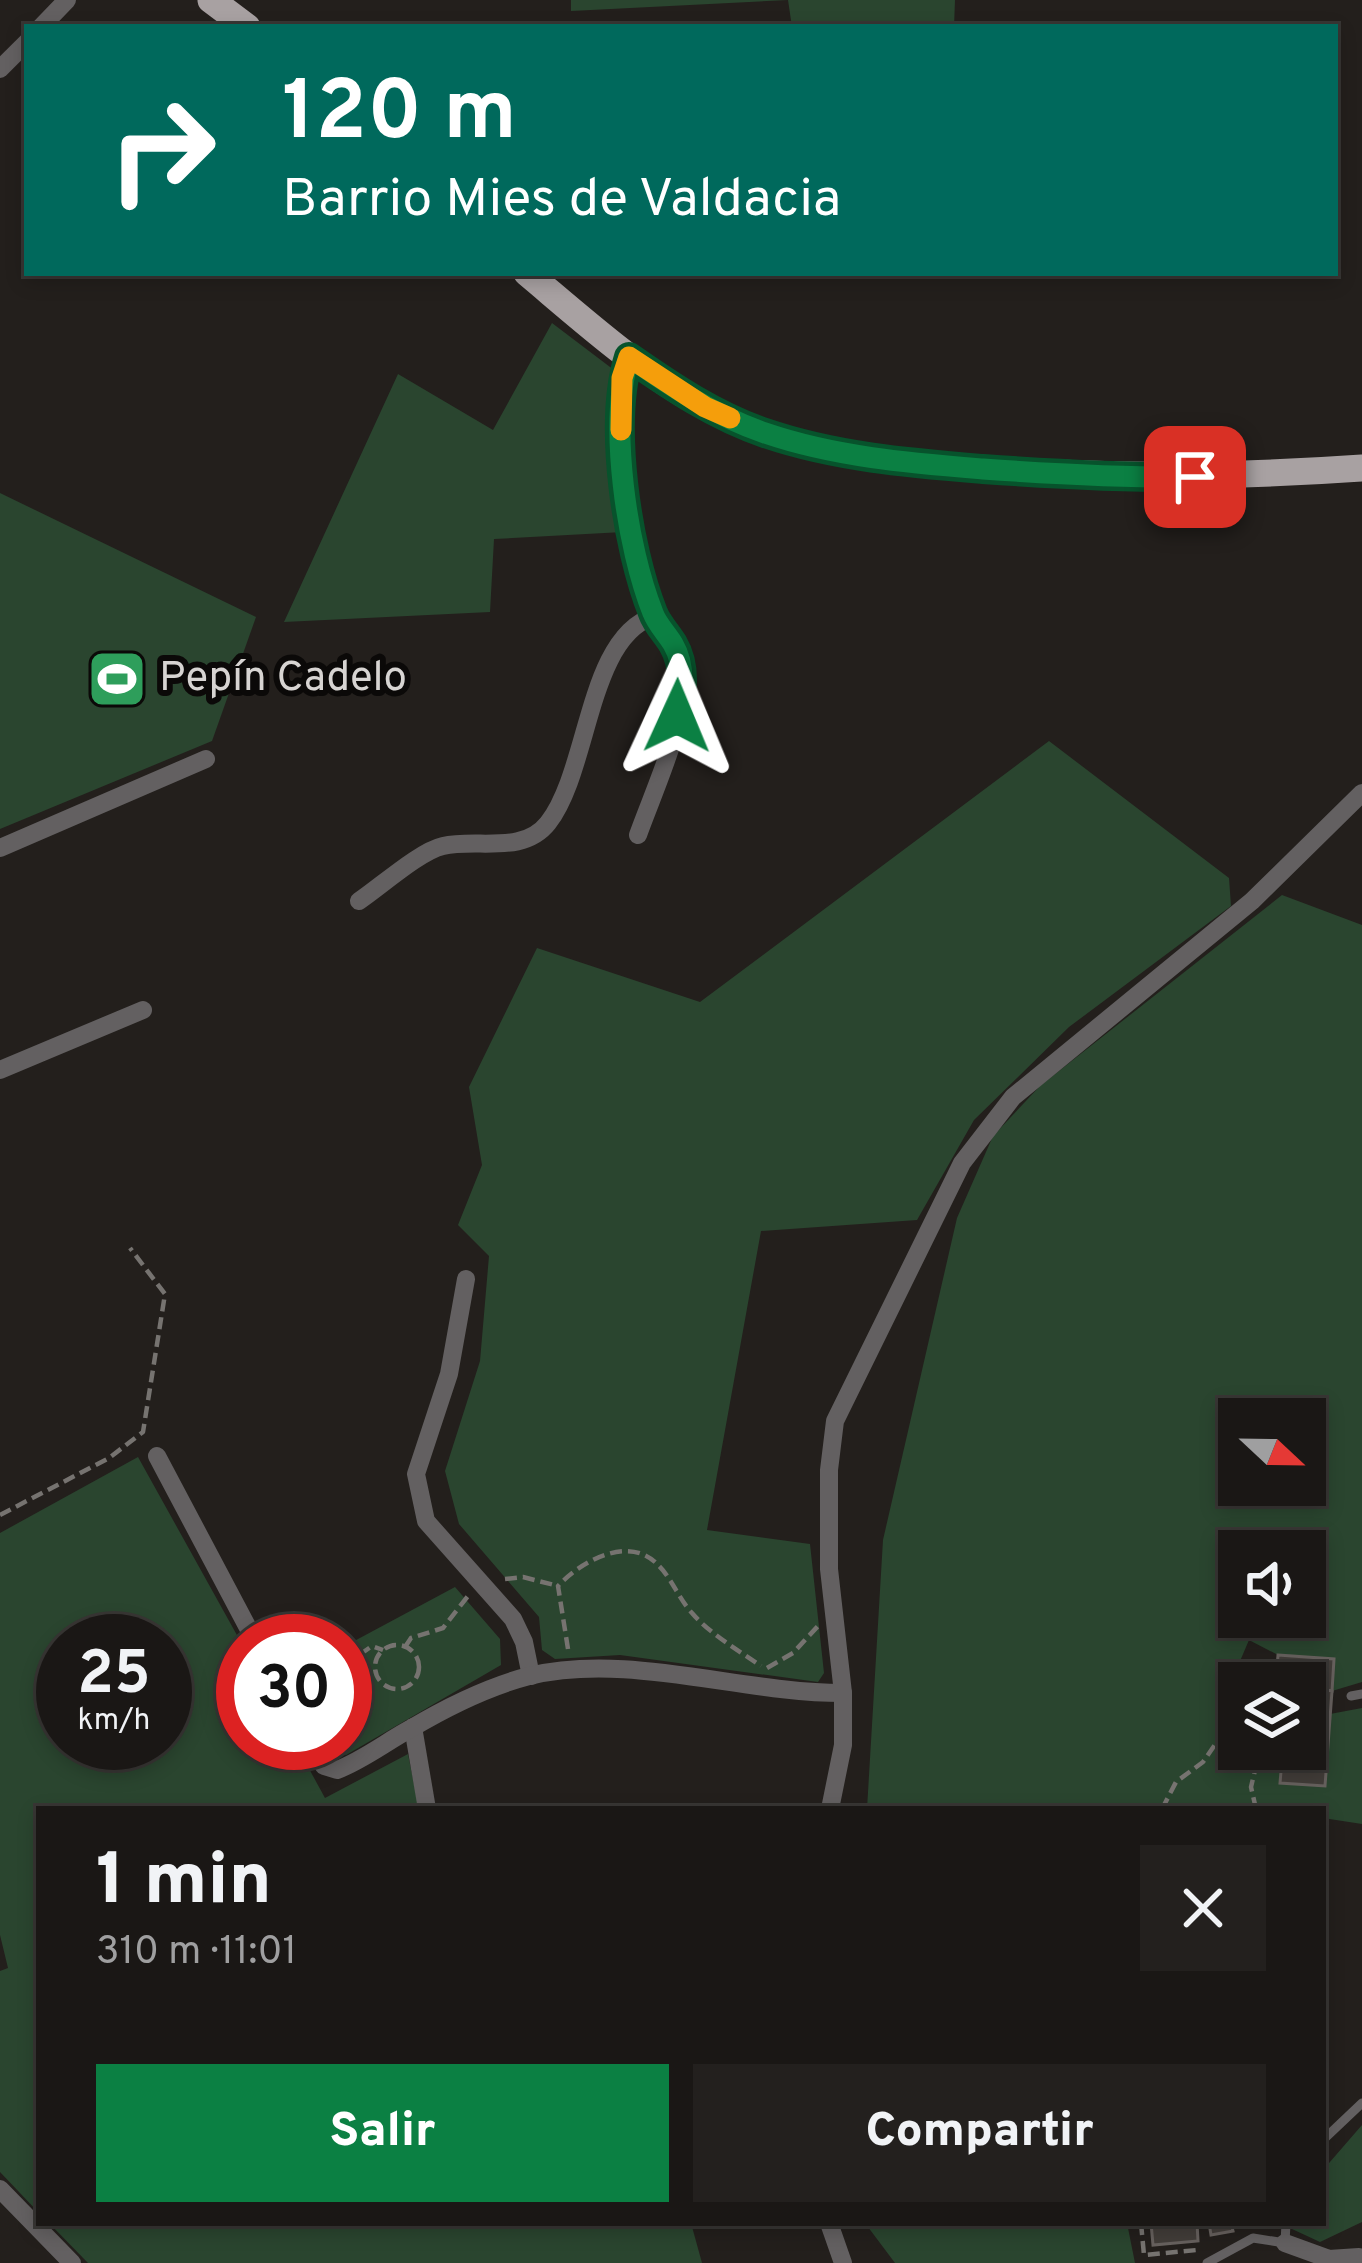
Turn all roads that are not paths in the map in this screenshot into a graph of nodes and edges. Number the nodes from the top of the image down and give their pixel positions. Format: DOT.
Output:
graph roads {
  1 [pos="67,0"];
  2 [pos="211,0"];
  3 [pos="44,24"];
  4 [pos="243,24"];
  5 [pos="24,45"];
  6 [pos="0,69"];
  7 [pos="531,276"];
  8 [pos="629,357"];
  9 [pos="1362,468"];
  10 [pos="653,616"];
  11 [pos="206,759"];
  12 [pos="1362,793"];
  13 [pos="638,836"];
  14 [pos="0,848"];
  15 [pos="359,902"];
  16 [pos="143,1010"];
  17 [pos="0,1070"];
  18 [pos="466,1279"];
  19 [pos="157,1456"];
  20 [pos="242,1614"];
  21 [pos="531,1676"];
  22 [pos="843,1693"];
  23 [pos="413,1727"];
  24 [pos="372,1750"];
  25 [pos="426,1806"];
  26 [pos="831,1806"];
  27 [pos="1362,2103"];
  28 [pos="1326,2137"];
  29 [pos="0,2189"];
  30 [pos="830,2226"];
  31 [pos="1285,2233"];
  32 [pos="1359,2258"];
  33 [pos="65,2261"];
  34 [pos="843,2263"];
  35 [pos="1207,2263"];
  36 [pos="1295,2263"];
  1 -- 3 [label="street"];
  2 -- 4 [label="main road"];
  5 -- 6 [label="street"];
  7 -- 8 [label="main road"];
  8 -- 9 [label="main road"];
  8 -- 10 [label="street"];
  10 -- 13 [label="street"];
  10 -- 15 [label="street"];
  11 -- 14 [label="street"];
  12 -- 22 [label="street"];
  16 -- 17 [label="street"];
  18 -- 21 [label="street"];
  19 -- 20 [label="street"];
  21 -- 22 [label="street"];
  21 -- 23 [label="street"];
  22 -- 26 [label="street"];
  23 -- 24 [label="street"];
  23 -- 25 [label="street"];
  27 -- 28 [label="lane"];
  29 -- 33 [label="street"];
  30 -- 34 [label="street"];
  31 -- 32 [label="street"];
  31 -- 35 [label="lane"];
  31 -- 36 [label="street"];
}
